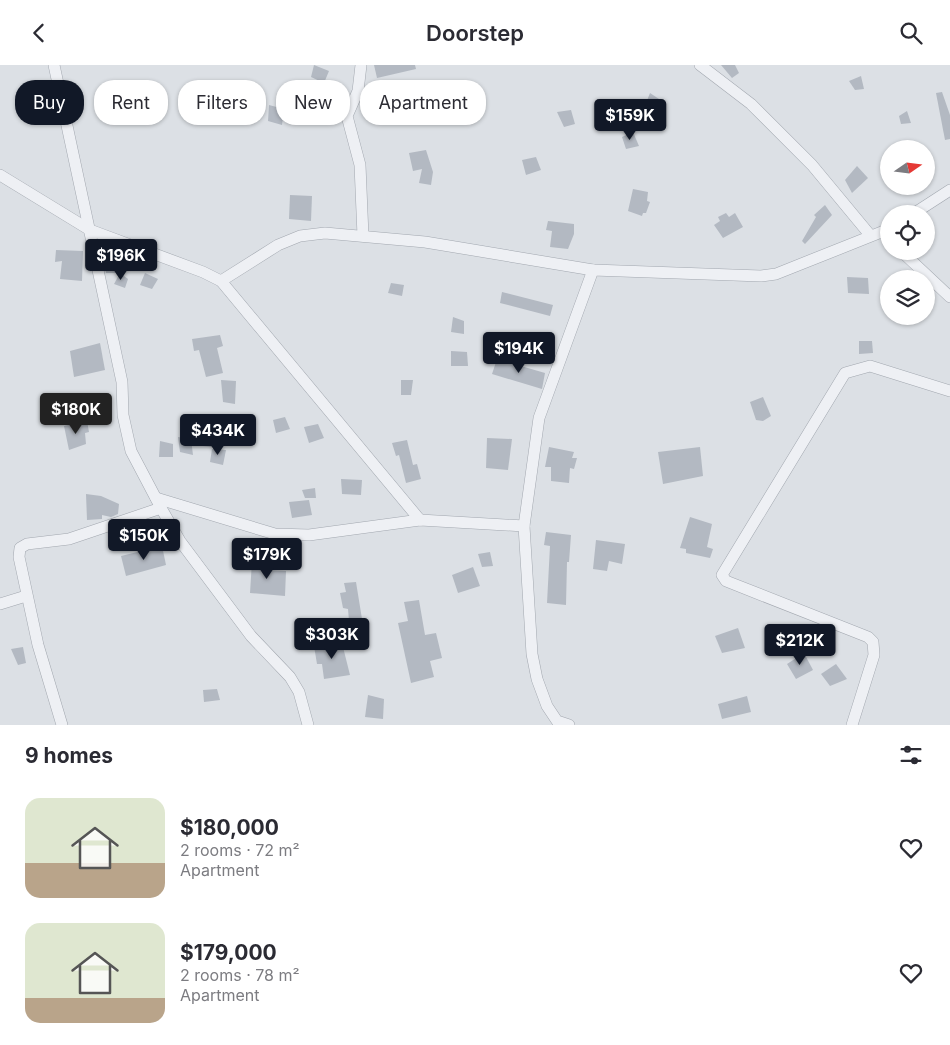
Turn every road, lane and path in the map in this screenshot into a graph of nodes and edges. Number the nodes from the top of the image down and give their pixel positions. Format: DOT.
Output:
graph roads {
  1 [pos="54,65"];
  2 [pos="361,65"];
  3 [pos="700,65"];
  4 [pos="0,175"];
  5 [pos="950,190"];
  6 [pos="927,205"];
  7 [pos="90,230"];
  8 [pos="880,232"];
  9 [pos="880,235"];
  10 [pos="364,236"];
  11 [pos="911,260"];
  12 [pos="593,270"];
  13 [pos="221,281"];
  14 [pos="950,297"];
  15 [pos="950,391"];
  16 [pos="159,503"];
  17 [pos="420,521"];
  18 [pos="524,526"];
  19 [pos="26,596"];
  20 [pos="0,604"];
  21 [pos="62,725"];
  22 [pos="308,725"];
  23 [pos="569,725"];
  24 [pos="852,725"];
  1 -- 7 [label="street"];
  2 -- 10 [label="street"];
  3 -- 8 [label="street"];
  4 -- 7 [label="street"];
  5 -- 6 [label="street"];
  7 -- 13 [label="street"];
  7 -- 16 [label="street"];
  9 -- 12 [label="street"];
  10 -- 12 [label="street"];
  10 -- 13 [label="street"];
  11 -- 14 [label="street"];
  12 -- 18 [label="street"];
  13 -- 17 [label="street"];
  15 -- 24 [label="street"];
  16 -- 17 [label="street"];
  16 -- 19 [label="street"];
  16 -- 22 [label="street"];
  17 -- 18 [label="street"];
  18 -- 23 [label="street"];
  19 -- 20 [label="street"];
  19 -- 21 [label="street"];
}
